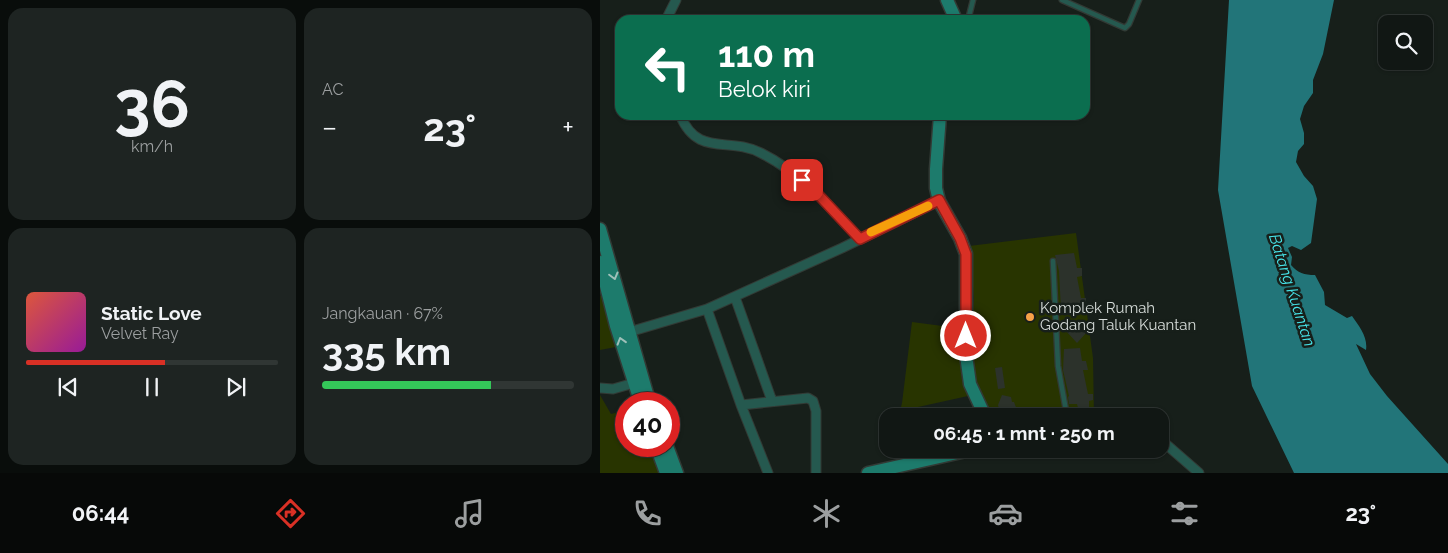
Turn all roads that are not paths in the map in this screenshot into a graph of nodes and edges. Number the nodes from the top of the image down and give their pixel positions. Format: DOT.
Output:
graph roads {
  1 [pos="676,0"];
  2 [pos="947,0"];
  3 [pos="973,0"];
  4 [pos="1062,0"];
  5 [pos="1139,0"];
  6 [pos="668,15"];
  7 [pos="954,15"];
  8 [pos="969,15"];
  9 [pos="682,120"];
  10 [pos="940,120"];
  11 [pos="939,200"];
  12 [pos="600,229"];
  13 [pos="860,239"];
  14 [pos="1053,261"];
  15 [pos="600,262"];
  16 [pos="735,297"];
  17 [pos="707,309"];
  18 [pos="629,332"];
  19 [pos="634,383"];
  20 [pos="600,388"];
  21 [pos="637,392"];
  22 [pos="646,392"];
  23 [pos="772,401"];
  24 [pos="741,406"];
  25 [pos="981,408"];
  26 [pos="1066,408"];
  27 [pos="1169,447"];
  28 [pos="660,457"];
  29 [pos="671,457"];
  30 [pos="935,458"];
  31 [pos="666,473"];
  32 [pos="677,473"];
  33 [pos="768,473"];
  34 [pos="816,473"];
  35 [pos="868,473"];
  36 [pos="1199,473"];
  1 -- 6 [label="street"];
  2 -- 7 [label="street"];
  3 -- 8 [label="lane"];
  4 -- 5 [label="lane"];
  9 -- 13 [label="street"];
  10 -- 11 [label="street"];
  11 -- 13 [label="street"];
  11 -- 25 [label="street"];
  12 -- 18 [label="street, one-way"];
  13 -- 16 [label="street"];
  14 -- 26 [label="lane"];
  19 -- 15 [label="street, one-way"];
  16 -- 17 [label="street"];
  16 -- 23 [label="street"];
  17 -- 18 [label="street"];
  17 -- 24 [label="street"];
  18 -- 22 [label="street"];
  19 -- 20 [label="street"];
  19 -- 21 [label="street"];
  23 -- 24 [label="street"];
  23 -- 34 [label="street"];
  24 -- 33 [label="street"];
  27 -- 36 [label="street"];
  28 -- 31 [label="street"];
  29 -- 32 [label="street"];
  30 -- 35 [label="street"];
}
